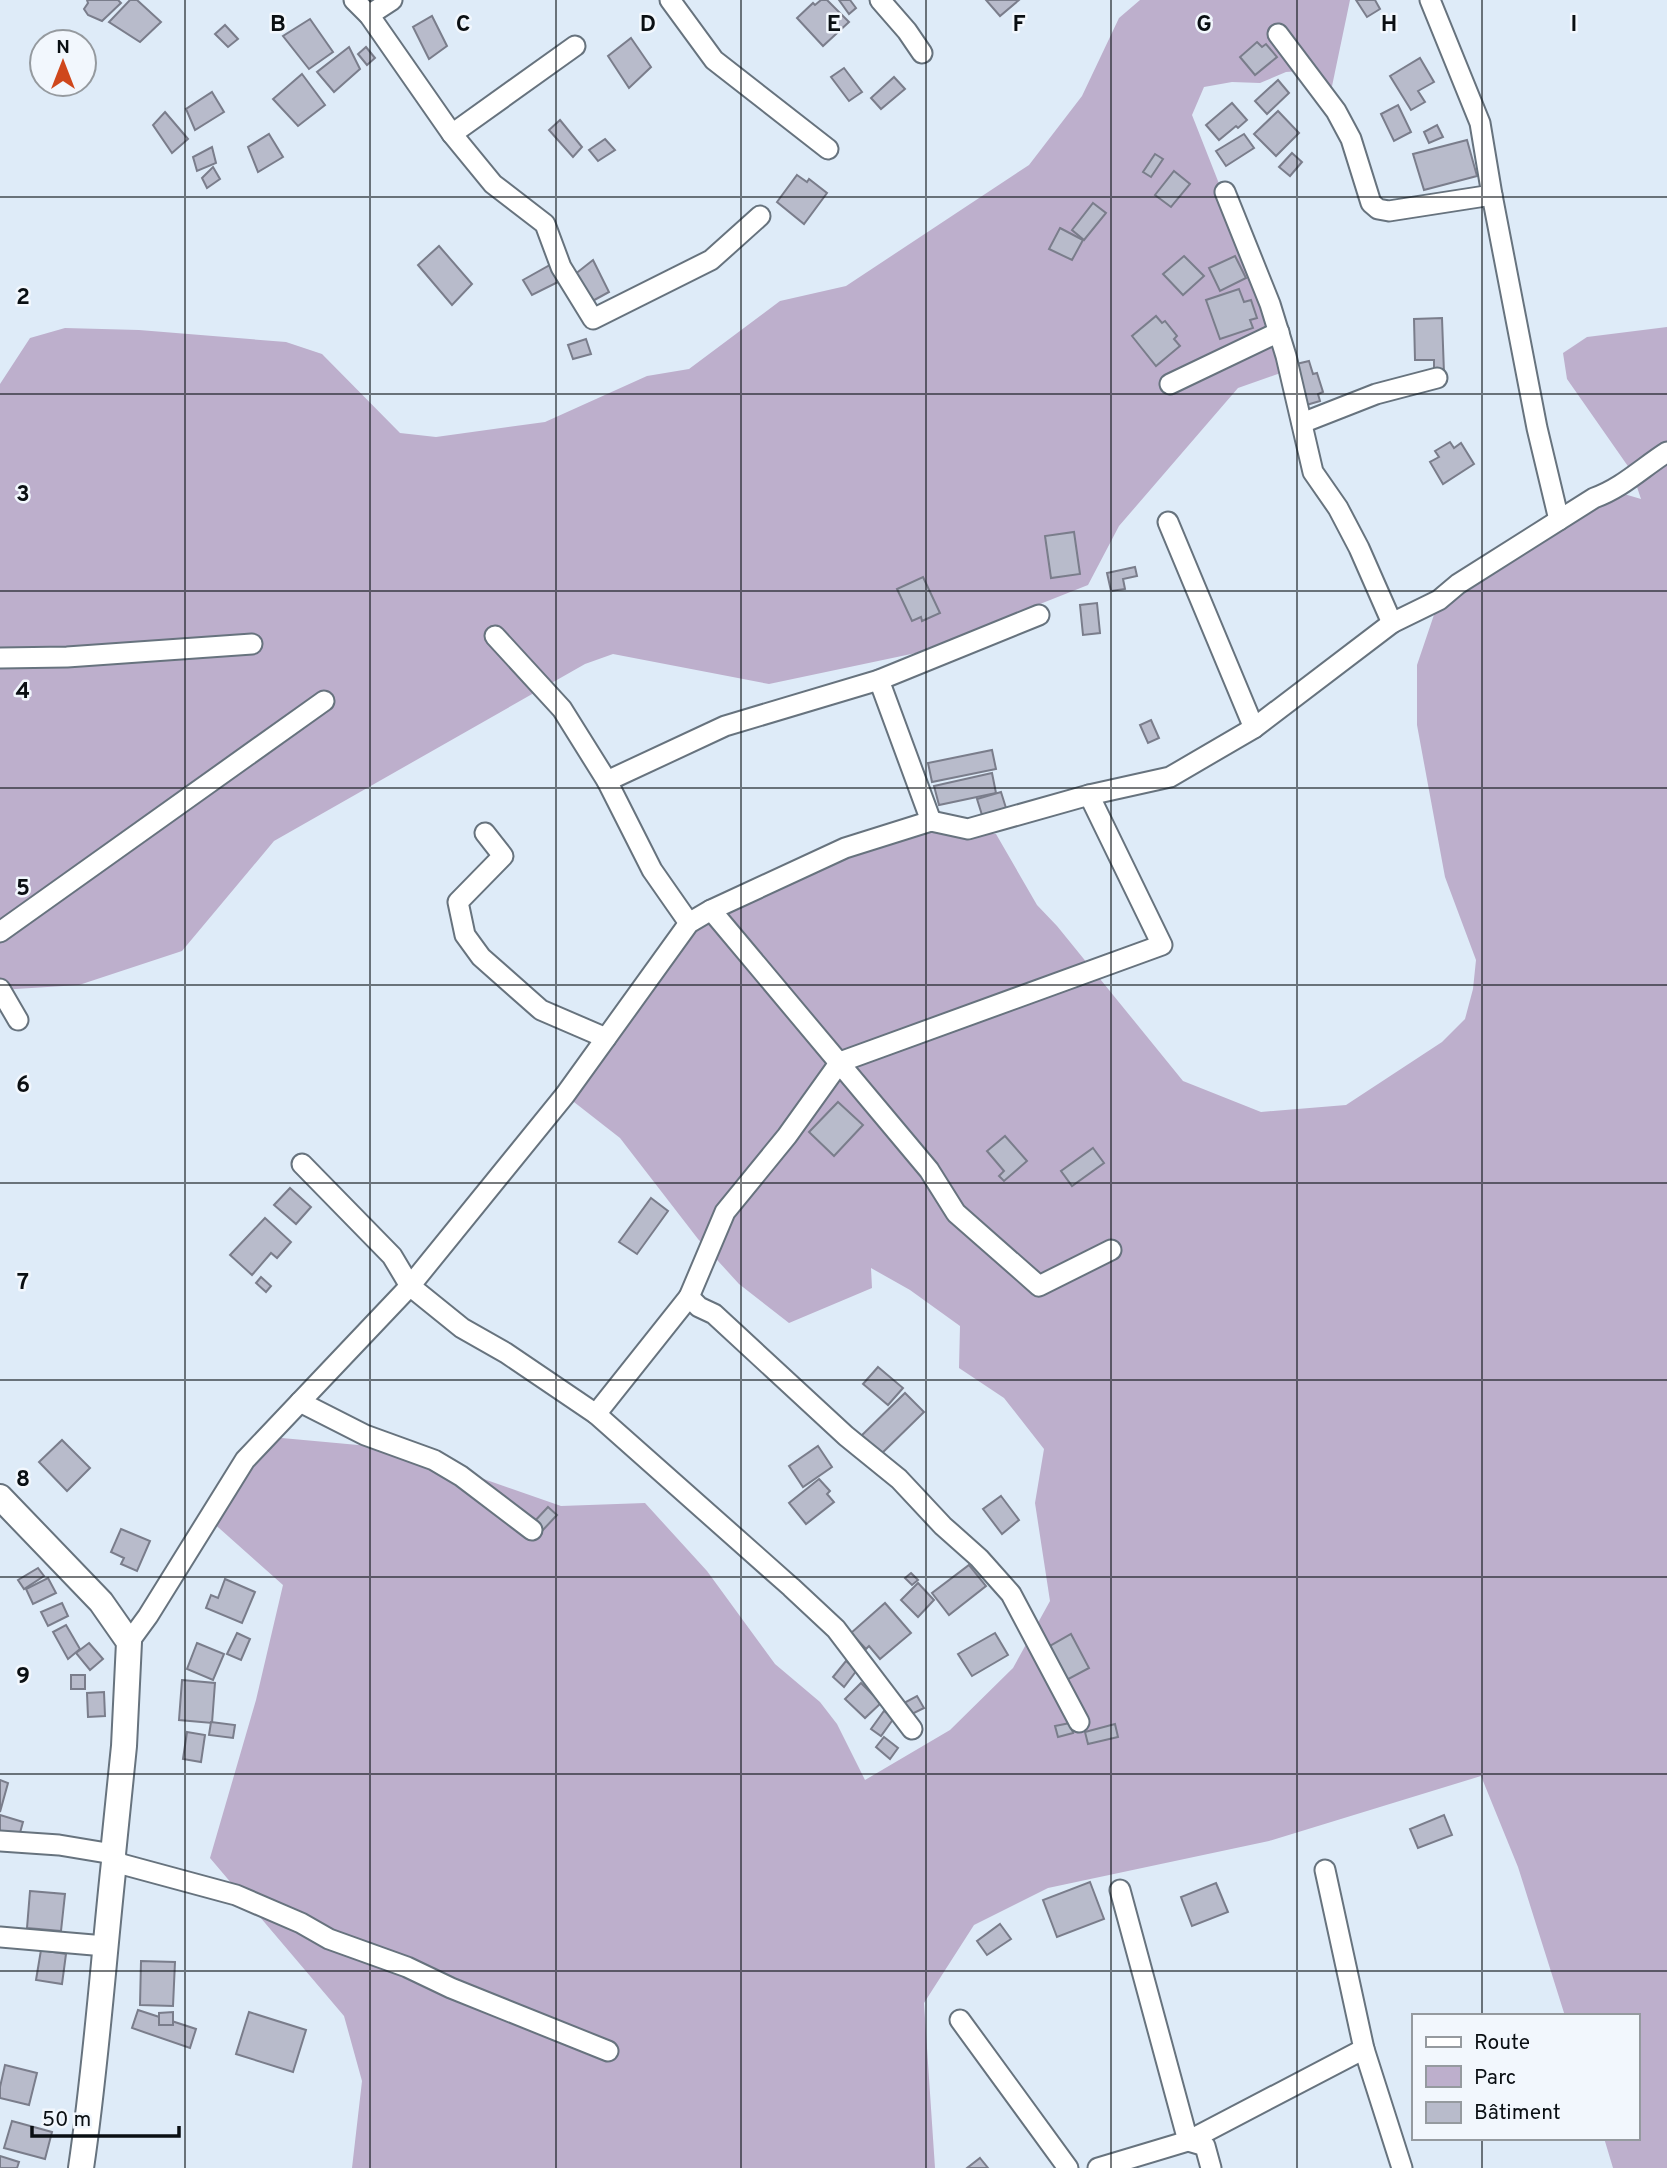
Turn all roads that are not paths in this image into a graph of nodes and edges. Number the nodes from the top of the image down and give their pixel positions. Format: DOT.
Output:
graph roads {
  1 [pos="354,0"];
  2 [pos="392,0"];
  3 [pos="670,0"];
  4 [pos="880,0"];
  5 [pos="1430,0"];
  6 [pos="369,15"];
  7 [pos="1278,34"];
  8 [pos="575,46"];
  9 [pos="922,53"];
  10 [pos="452,134"];
  11 [pos="828,149"];
  12 [pos="1225,192"];
  13 [pos="1492,195"];
  14 [pos="760,216"];
  15 [pos="1279,332"];
  16 [pos="1437,378"];
  17 [pos="1170,384"];
  18 [pos="1302,423"];
  19 [pos="1667,452"];
  20 [pos="1559,520"];
  21 [pos="1168,522"];
  22 [pos="1039,614"];
  23 [pos="1392,623"];
  24 [pos="495,636"];
  25 [pos="252,644"];
  26 [pos="0,658"];
  27 [pos="879,680"];
  28 [pos="324,701"];
  29 [pos="1254,728"];
  30 [pos="607,782"];
  31 [pos="1089,795"];
  32 [pos="931,821"];
  33 [pos="485,833"];
  34 [pos="711,909"];
  35 [pos="689,923"];
  36 [pos="0,932"];
  37 [pos="0,989"];
  38 [pos="18,1020"];
  39 [pos="606,1038"];
  40 [pos="840,1062"];
  41 [pos="302,1164"];
  42 [pos="1111,1250"];
  43 [pos="410,1286"];
  44 [pos="689,1297"];
  45 [pos="300,1402"];
  46 [pos="596,1414"];
  47 [pos="0,1497"];
  48 [pos="532,1530"];
  49 [pos="129,1642"];
  50 [pos="1079,1722"];
  51 [pos="912,1730"];
  52 [pos="0,1841"];
  53 [pos="113,1858"];
  54 [pos="1325,1870"];
  55 [pos="1120,1890"];
  56 [pos="0,1937"];
  57 [pos="105,1946"];
  58 [pos="960,2020"];
  59 [pos="1364,2049"];
  60 [pos="608,2051"];
  61 [pos="1188,2141"];
  62 [pos="80,2168"];
  63 [pos="1068,2168"];
  64 [pos="1098,2168"];
  65 [pos="1211,2168"];
  66 [pos="1402,2168"];
  1 -- 6 [label="street"];
  2 -- 6 [label="street"];
  3 -- 11 [label="street"];
  4 -- 9 [label="street"];
  5 -- 13 [label="street"];
  6 -- 10 [label="street"];
  7 -- 13 [label="street"];
  8 -- 10 [label="street"];
  10 -- 14 [label="street"];
  12 -- 15 [label="street"];
  13 -- 20 [label="street"];
  15 -- 17 [label="street"];
  15 -- 18 [label="street"];
  16 -- 18 [label="street"];
  18 -- 23 [label="street"];
  19 -- 20 [label="street"];
  20 -- 23 [label="street"];
  21 -- 29 [label="street"];
  22 -- 27 [label="street"];
  23 -- 29 [label="street"];
  24 -- 30 [label="street"];
  25 -- 26 [label="street"];
  27 -- 30 [label="street"];
  27 -- 32 [label="street"];
  28 -- 36 [label="street"];
  29 -- 31 [label="street"];
  30 -- 35 [label="street"];
  31 -- 32 [label="street"];
  31 -- 40 [label="street"];
  32 -- 34 [label="street"];
  33 -- 39 [label="street"];
  34 -- 35 [label="street"];
  34 -- 40 [label="street"];
  35 -- 39 [label="street"];
  37 -- 38 [label="street"];
  39 -- 43 [label="street"];
  40 -- 42 [label="street"];
  40 -- 44 [label="street"];
  41 -- 43 [label="street"];
  43 -- 45 [label="street"];
  43 -- 46 [label="street"];
  44 -- 46 [label="street"];
  44 -- 50 [label="street"];
  45 -- 48 [label="street"];
  45 -- 49 [label="street"];
  46 -- 51 [label="street"];
  47 -- 49 [label="street"];
  49 -- 53 [label="street"];
  52 -- 53 [label="street"];
  53 -- 57 [label="street"];
  53 -- 60 [label="street"];
  54 -- 59 [label="street"];
  55 -- 61 [label="street"];
  56 -- 57 [label="street"];
  57 -- 62 [label="street"];
  58 -- 63 [label="street"];
  59 -- 61 [label="street"];
  59 -- 66 [label="street"];
  61 -- 64 [label="street"];
  61 -- 65 [label="street"];
}
